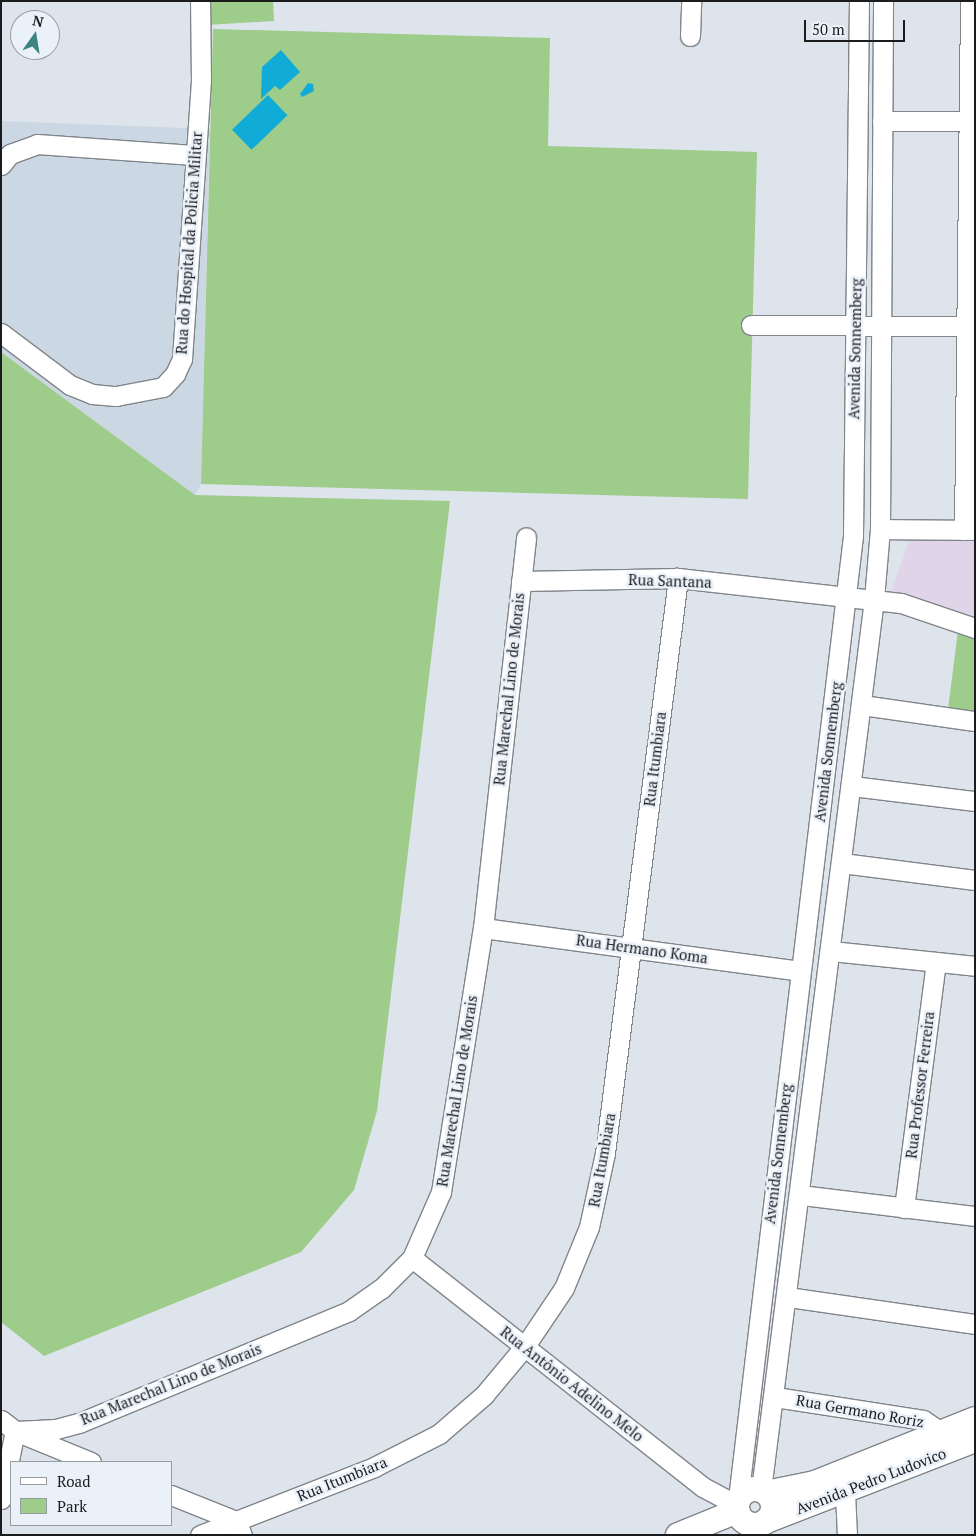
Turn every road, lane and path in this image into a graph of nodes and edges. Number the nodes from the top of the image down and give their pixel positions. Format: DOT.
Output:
graph roads {
  1 [pos="200,1"];
  2 [pos="691,1"];
  3 [pos="859,1"];
  4 [pos="883,1"];
  5 [pos="970,1"];
  6 [pos="690,36"];
  7 [pos="882,121"];
  8 [pos="972,121"];
  9 [pos="194,155"];
  10 [pos="1,165"];
  11 [pos="751,325"];
  12 [pos="854,326"];
  13 [pos="881,326"];
  14 [pos="971,326"];
  15 [pos="1,333"];
  16 [pos="880,529"];
  17 [pos="969,530"];
  18 [pos="526,536"];
  19 [pos="678,578"];
  20 [pos="521,581"];
  21 [pos="848,598"];
  22 [pos="874,600"];
  23 [pos="975,628"];
  24 [pos="862,705"];
  25 [pos="975,722"];
  26 [pos="852,786"];
  27 [pos="975,801"];
  28 [pos="842,862"];
  29 [pos="975,880"];
  30 [pos="483,928"];
  31 [pos="631,948"];
  32 [pos="832,952"];
  33 [pos="936,962"];
  34 [pos="975,966"];
  35 [pos="800,971"];
  36 [pos="801,1195"];
  37 [pos="904,1208"];
  38 [pos="975,1216"];
  39 [pos="412,1258"];
  40 [pos="788,1297"];
  41 [pos="975,1324"];
  42 [pos="524,1346"];
  43 [pos="775,1397"];
  44 [pos="975,1419"];
  45 [pos="70,1425"];
  46 [pos="8,1426"];
  47 [pos="941,1432"];
  48 [pos="975,1440"];
  49 [pos="60,1450"];
  50 [pos="88,1461"];
  51 [pos="764,1491"];
  52 [pos="845,1493"];
  53 [pos="172,1495"];
  54 [pos="1,1499"];
  55 [pos="746,1516"];
  56 [pos="239,1528"];
  57 [pos="200,1535"];
  58 [pos="678,1535"];
  59 [pos="847,1535"];
  1 -- 9 [label="street, Rua do Hospital da Policia Militar"];
  2 -- 6 [label="street"];
  3 -- 12 [label="street, Avenida Sonnemberg"];
  4 -- 7 [label="street, Avenida Sonnemberg"];
  5 -- 8 [label="street"];
  7 -- 8 [label="street"];
  7 -- 13 [label="street, Avenida Sonnemberg"];
  8 -- 14 [label="street"];
  9 -- 10 [label="street"];
  9 -- 15 [label="street, Rua do Hospital da Policia Militar"];
  11 -- 12 [label="street"];
  12 -- 13 [label="street"];
  12 -- 21 [label="street, Avenida Sonnemberg"];
  13 -- 14 [label="street"];
  13 -- 16 [label="street, Avenida Sonnemberg"];
  14 -- 17 [label="street"];
  16 -- 17 [label="street"];
  16 -- 22 [label="street, Avenida Sonnemberg"];
  18 -- 20 [label="street, Rua Marechal Lino de Morais"];
  19 -- 20 [label="street, Rua Santana"];
  19 -- 21 [label="street, Rua Santana"];
  19 -- 31 [label="street, Rua Itumbiara"];
  20 -- 30 [label="street, Rua Marechal Lino de Morais"];
  21 -- 22 [label="street, Rua Santana"];
  21 -- 35 [label="street, Avenida Sonnemberg"];
  22 -- 23 [label="street, Rua Santana"];
  22 -- 24 [label="street, Avenida Sonnemberg"];
  24 -- 25 [label="street"];
  24 -- 26 [label="street, Avenida Sonnemberg"];
  26 -- 27 [label="street"];
  26 -- 28 [label="street, Avenida Sonnemberg"];
  28 -- 29 [label="street"];
  28 -- 32 [label="street, Avenida Sonnemberg"];
  30 -- 31 [label="street, Rua Hermano Koma"];
  30 -- 39 [label="street, Rua Marechal Lino de Morais"];
  31 -- 35 [label="street, Rua Hermano Koma"];
  31 -- 42 [label="street, Rua Itumbiara"];
  32 -- 33 [label="street"];
  32 -- 36 [label="street, Avenida Sonnemberg"];
  33 -- 34 [label="street"];
  33 -- 37 [label="street, Rua Professor Ferreira"];
  35 -- 55 [label="street, Avenida Sonnemberg"];
  36 -- 37 [label="street"];
  36 -- 40 [label="street, Avenida Sonnemberg"];
  37 -- 38 [label="street"];
  39 -- 42 [label="street, Rua Antônio Adelino Melo"];
  39 -- 45 [label="street, Rua Marechal Lino de Morais"];
  40 -- 41 [label="street"];
  40 -- 43 [label="street, Avenida Sonnemberg"];
  42 -- 55 [label="street, Rua Antônio Adelino Melo"];
  42 -- 56 [label="street, Rua Itumbiara"];
  43 -- 47 [label="street, Rua Germano Roriz"];
  43 -- 51 [label="street, Avenida Sonnemberg"];
  44 -- 47 [label="main road, Avenida Pedro Ludovico"];
  45 -- 46 [label="street, Rua Marechal Lino de Morais"];
  45 -- 49 [label="street, Rua Marechal Lino de Morais"];
  46 -- 49 [label="street"];
  46 -- 54 [label="street"];
  47 -- 51 [label="main road, Avenida Pedro Ludovico"];
  48 -- 52 [label="main road, Avenida Pedro Ludovico"];
  49 -- 50 [label="street"];
  51 -- 55 [label="main road, Avenida Pedro Ludovico"];
  51 -- 55 [label="main road"];
  52 -- 55 [label="main road, Avenida Pedro Ludovico"];
  52 -- 59 [label="street"];
  53 -- 56 [label="street"];
  55 -- 58 [label="main road, Avenida Pedro Ludovico"];
  56 -- 57 [label="street, Rua Itumbiara"];
}
